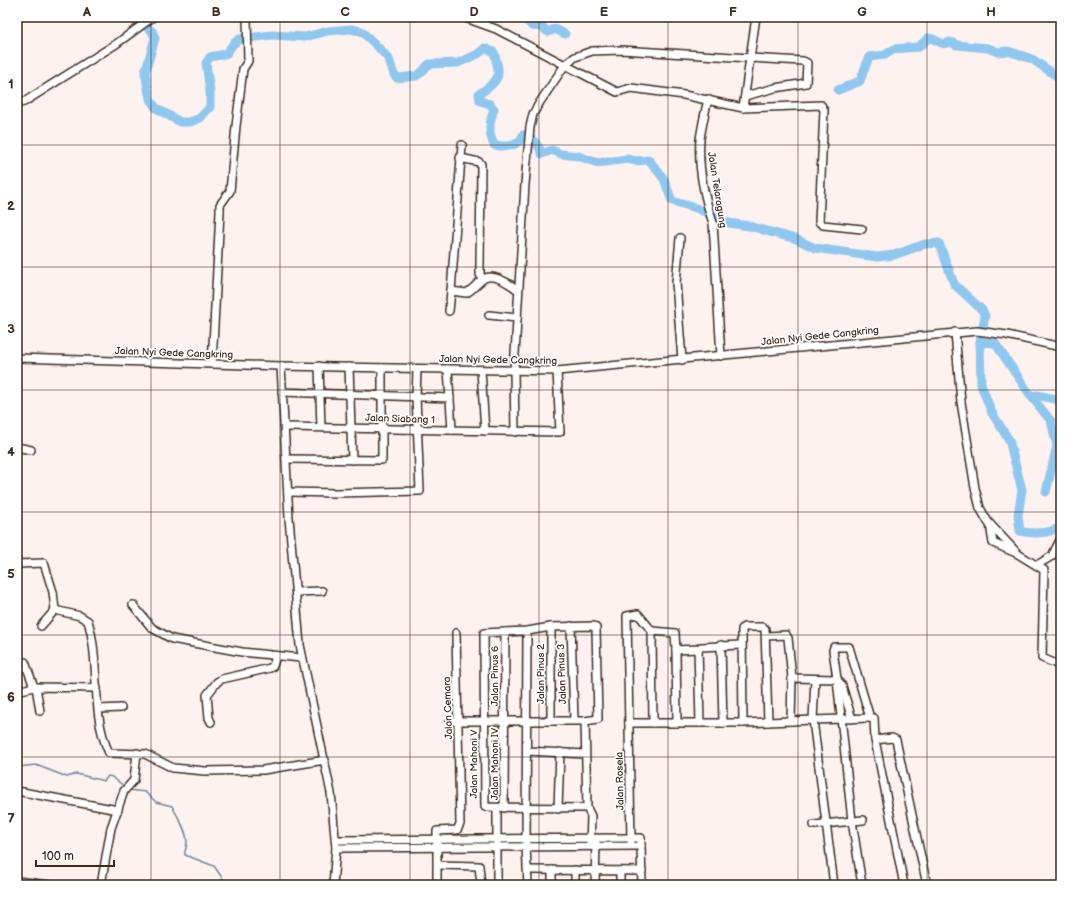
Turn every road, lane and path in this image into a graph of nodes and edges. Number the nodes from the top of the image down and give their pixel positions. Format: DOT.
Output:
graph roads {
  1 [pos="153,17"];
  2 [pos="247,17"];
  3 [pos="463,17"];
  4 [pos="756,17"];
  5 [pos="1060,17"];
  6 [pos="1061,21"];
  7 [pos="750,58"];
  8 [pos="565,65"];
  9 [pos="745,96"];
  10 [pos="708,99"];
  11 [pos="18,102"];
  12 [pos="743,108"];
  13 [pos="462,145"];
  14 [pos="460,158"];
  15 [pos="862,229"];
  16 [pos="680,238"];
  17 [pos="482,279"];
  18 [pos="451,291"];
  19 [pos="518,293"];
  20 [pos="449,311"];
  21 [pos="489,315"];
  22 [pos="517,318"];
  23 [pos="955,332"];
  24 [pos="1061,347"];
  25 [pos="721,356"];
  26 [pos="17,358"];
  27 [pos="682,360"];
  28 [pos="212,364"];
  29 [pos="281,366"];
  30 [pos="319,366"];
  31 [pos="349,367"];
  32 [pos="382,368"];
  33 [pos="417,369"];
  34 [pos="448,370"];
  35 [pos="481,370"];
  36 [pos="514,371"];
  37 [pos="557,371"];
  38 [pos="282,392"];
  39 [pos="319,394"];
  40 [pos="350,395"];
  41 [pos="383,397"];
  42 [pos="416,397"];
  43 [pos="450,398"];
  44 [pos="285,427"];
  45 [pos="321,427"];
  46 [pos="352,427"];
  47 [pos="384,429"];
  48 [pos="418,430"];
  49 [pos="452,430"];
  50 [pos="485,431"];
  51 [pos="515,432"];
  52 [pos="17,447"];
  53 [pos="31,450"];
  54 [pos="287,459"];
  55 [pos="352,460"];
  56 [pos="288,492"];
  57 [pos="990,524"];
  58 [pos="1061,538"];
  59 [pos="1018,554"];
  60 [pos="17,564"];
  61 [pos="1037,565"];
  62 [pos="322,591"];
  63 [pos="296,592"];
  64 [pos="133,605"];
  65 [pos="55,610"];
  66 [pos="41,626"];
  67 [pos="571,626"];
  68 [pos="551,627"];
  69 [pos="527,631"];
  70 [pos="652,631"];
  71 [pos="504,632"];
  72 [pos="456,633"];
  73 [pos="766,636"];
  74 [pos="721,645"];
  75 [pos="741,646"];
  76 [pos="698,649"];
  77 [pos="676,650"];
  78 [pos="276,656"];
  79 [pos="301,658"];
  80 [pos="25,662"];
  81 [pos="1061,666"];
  82 [pos="792,678"];
  83 [pos="815,679"];
  84 [pos="837,679"];
  85 [pos="35,687"];
  86 [pos="96,688"];
  87 [pos="17,690"];
  88 [pos="120,708"];
  89 [pos="99,709"];
  90 [pos="40,711"];
  91 [pos="852,718"];
  92 [pos="870,718"];
  93 [pos="840,719"];
  94 [pos="505,720"];
  95 [pos="527,720"];
  96 [pos="574,720"];
  97 [pos="813,720"];
  98 [pos="450,721"];
  99 [pos="458,721"];
  100 [pos="484,721"];
  101 [pos="551,721"];
  102 [pos="585,721"];
  103 [pos="791,721"];
  104 [pos="211,722"];
  105 [pos="768,722"];
  106 [pos="629,723"];
  107 [pos="653,723"];
  108 [pos="677,723"];
  109 [pos="700,723"];
  110 [pos="723,723"];
  111 [pos="743,723"];
  112 [pos="875,740"];
  113 [pos="527,751"];
  114 [pos="560,752"];
  115 [pos="137,753"];
  116 [pos="585,754"];
  117 [pos="325,760"];
  118 [pos="17,791"];
  119 [pos="501,808"];
  120 [pos="527,808"];
  121 [pos="587,808"];
  122 [pos="558,809"];
  123 [pos="118,810"];
  124 [pos="863,820"];
  125 [pos="852,821"];
  126 [pos="826,824"];
  127 [pos="814,825"];
  128 [pos="498,838"];
  129 [pos="527,838"];
  130 [pos="593,838"];
  131 [pos="631,838"];
  132 [pos="437,839"];
  133 [pos="336,840"];
  134 [pos="593,846"];
  135 [pos="632,846"];
  136 [pos="641,846"];
  137 [pos="437,847"];
  138 [pos="497,847"];
  139 [pos="526,847"];
  140 [pos="336,848"];
  141 [pos="438,865"];
  142 [pos="528,870"];
  143 [pos="552,870"];
  144 [pos="575,870"];
  145 [pos="596,870"];
  146 [pos="620,871"];
  147 [pos="642,871"];
  148 [pos="17,881"];
  149 [pos="48,885"];
  150 [pos="101,885"];
  151 [pos="333,885"];
  152 [pos="438,885"];
  153 [pos="481,885"];
  154 [pos="497,885"];
  155 [pos="528,885"];
  156 [pos="552,885"];
  157 [pos="575,885"];
  158 [pos="595,885"];
  159 [pos="620,885"];
  160 [pos="642,885"];
  161 [pos="834,885"];
  162 [pos="862,885"];
  163 [pos="904,885"];
  164 [pos="927,885"];
  1 -- 11 [label="street"];
  2 -- 28 [label="street"];
  3 -- 8 [label="street"];
  4 -- 7 [label="street"];
  5 -- 6 [label="street"];
  7 -- 8 [label="street"];
  7 -- 9 [label="street"];
  7 -- 9 [label="street"];
  8 -- 10 [label="street"];
  8 -- 19 [label="street"];
  9 -- 12 [label="street"];
  10 -- 12 [label="street"];
  10 -- 25 [label="street, Jalan Telaragung"];
  12 -- 15 [label="street"];
  13 -- 14 [label="street"];
  14 -- 17 [label="street"];
  14 -- 18 [label="street"];
  16 -- 27 [label="street"];
  17 -- 18 [label="street"];
  17 -- 19 [label="street"];
  18 -- 20 [label="street"];
  19 -- 22 [label="street"];
  21 -- 22 [label="street"];
  22 -- 36 [label="street"];
  23 -- 24 [label="street, Jalan Nyi Gede Cangkring"];
  23 -- 25 [label="street, Jalan Nyi Gede Cangkring"];
  23 -- 57 [label="street"];
  25 -- 27 [label="street, Jalan Nyi Gede Cangkring"];
  26 -- 28 [label="street, Jalan Nyi Gede Cangkring"];
  27 -- 37 [label="street, Jalan Nyi Gede Cangkring"];
  28 -- 29 [label="street, Jalan Nyi Gede Cangkring"];
  29 -- 30 [label="street, Jalan Nyi Gede Cangkring"];
  29 -- 38 [label="street"];
  30 -- 31 [label="street, Jalan Nyi Gede Cangkring"];
  30 -- 39 [label="street"];
  31 -- 32 [label="street, Jalan Nyi Gede Cangkring"];
  31 -- 40 [label="street"];
  32 -- 33 [label="street, Jalan Nyi Gede Cangkring"];
  32 -- 41 [label="street"];
  33 -- 34 [label="street, Jalan Nyi Gede Cangkring"];
  33 -- 42 [label="street"];
  34 -- 35 [label="street, Jalan Nyi Gede Cangkring"];
  34 -- 43 [label="street"];
  35 -- 36 [label="street, Jalan Nyi Gede Cangkring"];
  35 -- 50 [label="street"];
  36 -- 37 [label="street, Jalan Nyi Gede Cangkring"];
  36 -- 51 [label="street"];
  37 -- 51 [label="street, Jalan Siabang 1"];
  38 -- 39 [label="street"];
  38 -- 44 [label="street"];
  39 -- 40 [label="street"];
  39 -- 45 [label="street"];
  40 -- 41 [label="street"];
  40 -- 46 [label="street"];
  41 -- 42 [label="street"];
  41 -- 47 [label="street"];
  42 -- 43 [label="street"];
  42 -- 48 [label="street"];
  43 -- 49 [label="street"];
  44 -- 45 [label="street, Jalan Siabang 1"];
  44 -- 54 [label="street"];
  45 -- 46 [label="street, Jalan Siabang 1"];
  46 -- 47 [label="street, Jalan Siabang 1"];
  46 -- 55 [label="street"];
  47 -- 48 [label="street, Jalan Siabang 1"];
  47 -- 55 [label="street"];
  48 -- 49 [label="street, Jalan Siabang 1"];
  48 -- 56 [label="street"];
  49 -- 50 [label="street, Jalan Siabang 1"];
  50 -- 51 [label="street, Jalan Siabang 1"];
  52 -- 53 [label="street"];
  54 -- 55 [label="street"];
  54 -- 56 [label="street"];
  56 -- 63 [label="street"];
  57 -- 59 [label="street"];
  57 -- 59 [label="street"];
  58 -- 61 [label="street"];
  59 -- 61 [label="street"];
  60 -- 65 [label="street"];
  61 -- 81 [label="street"];
  62 -- 63 [label="street"];
  63 -- 79 [label="street"];
  64 -- 78 [label="street"];
  65 -- 66 [label="street"];
  65 -- 86 [label="street"];
  67 -- 68 [label="street"];
  67 -- 96 [label="street, Jalan Pinus 3"];
  67 -- 102 [label="street"];
  68 -- 69 [label="street"];
  68 -- 101 [label="street, Jalan Pinus 2"];
  69 -- 71 [label="street"];
  69 -- 95 [label="street"];
  70 -- 77 [label="street"];
  70 -- 106 [label="street, Jalan Rosela"];
  70 -- 107 [label="street"];
  71 -- 94 [label="street, Jalan Pinus 6"];
  71 -- 100 [label="street, Jalan Mahoni V"];
  72 -- 99 [label="street, Jalan Cemara"];
  73 -- 75 [label="street"];
  73 -- 82 [label="street"];
  73 -- 105 [label="street"];
  74 -- 75 [label="street"];
  74 -- 76 [label="street"];
  74 -- 110 [label="street"];
  75 -- 111 [label="street"];
  76 -- 77 [label="street"];
  76 -- 109 [label="street"];
  77 -- 108 [label="street"];
  78 -- 79 [label="street"];
  78 -- 104 [label="street"];
  79 -- 117 [label="street"];
  80 -- 85 [label="street"];
  82 -- 83 [label="street"];
  82 -- 103 [label="street"];
  83 -- 84 [label="street"];
  83 -- 97 [label="street"];
  84 -- 91 [label="street"];
  84 -- 92 [label="street"];
  84 -- 93 [label="street"];
  85 -- 86 [label="street"];
  85 -- 87 [label="street"];
  85 -- 90 [label="street"];
  86 -- 89 [label="street"];
  88 -- 89 [label="street"];
  89 -- 115 [label="street"];
  91 -- 92 [label="street"];
  91 -- 93 [label="street"];
  92 -- 112 [label="street"];
  93 -- 97 [label="street"];
  93 -- 125 [label="street"];
  94 -- 95 [label="street"];
  94 -- 100 [label="street"];
  94 -- 119 [label="street, Jalan Mahoni IV"];
  95 -- 101 [label="street"];
  95 -- 113 [label="street"];
  96 -- 101 [label="street"];
  96 -- 102 [label="street"];
  97 -- 103 [label="street"];
  97 -- 126 [label="street"];
  98 -- 99 [label="street"];
  99 -- 100 [label="street"];
  99 -- 132 [label="street, Jalan Cemara"];
  100 -- 119 [label="street, Jalan Mahoni V"];
  102 -- 116 [label="street"];
  103 -- 105 [label="street"];
  105 -- 111 [label="street"];
  106 -- 107 [label="street"];
  106 -- 131 [label="street, Jalan Rosela"];
  107 -- 108 [label="street"];
  108 -- 109 [label="street"];
  109 -- 110 [label="street"];
  110 -- 111 [label="street"];
  112 -- 163 [label="street"];
  112 -- 164 [label="street"];
  113 -- 114 [label="street"];
  113 -- 120 [label="street"];
  114 -- 116 [label="street"];
  114 -- 122 [label="street"];
  115 -- 117 [label="street"];
  115 -- 123 [label="street"];
  116 -- 121 [label="street"];
  117 -- 133 [label="street"];
  118 -- 123 [label="street"];
  119 -- 120 [label="street"];
  119 -- 128 [label="street, Jalan Mahoni IV"];
  120 -- 122 [label="street"];
  120 -- 129 [label="street"];
  121 -- 122 [label="street"];
  121 -- 130 [label="street"];
  123 -- 150 [label="street"];
  124 -- 125 [label="street"];
  125 -- 126 [label="street"];
  125 -- 162 [label="street"];
  126 -- 127 [label="street"];
  126 -- 161 [label="street"];
  128 -- 129 [label="street"];
  128 -- 132 [label="street"];
  128 -- 138 [label="street, Jalan Mahoni IV"];
  129 -- 130 [label="street"];
  129 -- 139 [label="street"];
  130 -- 131 [label="street"];
  130 -- 134 [label="street"];
  131 -- 135 [label="street, Jalan Rosela"];
  131 -- 136 [label="street"];
  132 -- 133 [label="street"];
  132 -- 137 [label="street"];
  133 -- 140 [label="street"];
  134 -- 135 [label="street"];
  134 -- 139 [label="street"];
  134 -- 145 [label="street"];
  135 -- 136 [label="street"];
  136 -- 147 [label="street"];
  137 -- 138 [label="street"];
  137 -- 140 [label="street"];
  137 -- 141 [label="street"];
  138 -- 139 [label="street"];
  138 -- 154 [label="street, Jalan Mahoni IV"];
  139 -- 142 [label="street"];
  140 -- 151 [label="street"];
  141 -- 152 [label="street"];
  141 -- 153 [label="street"];
  142 -- 143 [label="street"];
  142 -- 155 [label="street"];
  143 -- 144 [label="street"];
  143 -- 156 [label="street"];
  144 -- 145 [label="street"];
  144 -- 157 [label="street"];
  145 -- 146 [label="street"];
  145 -- 158 [label="street"];
  146 -- 147 [label="street"];
  146 -- 159 [label="street"];
  147 -- 160 [label="street"];
  148 -- 149 [label="street"];
}
